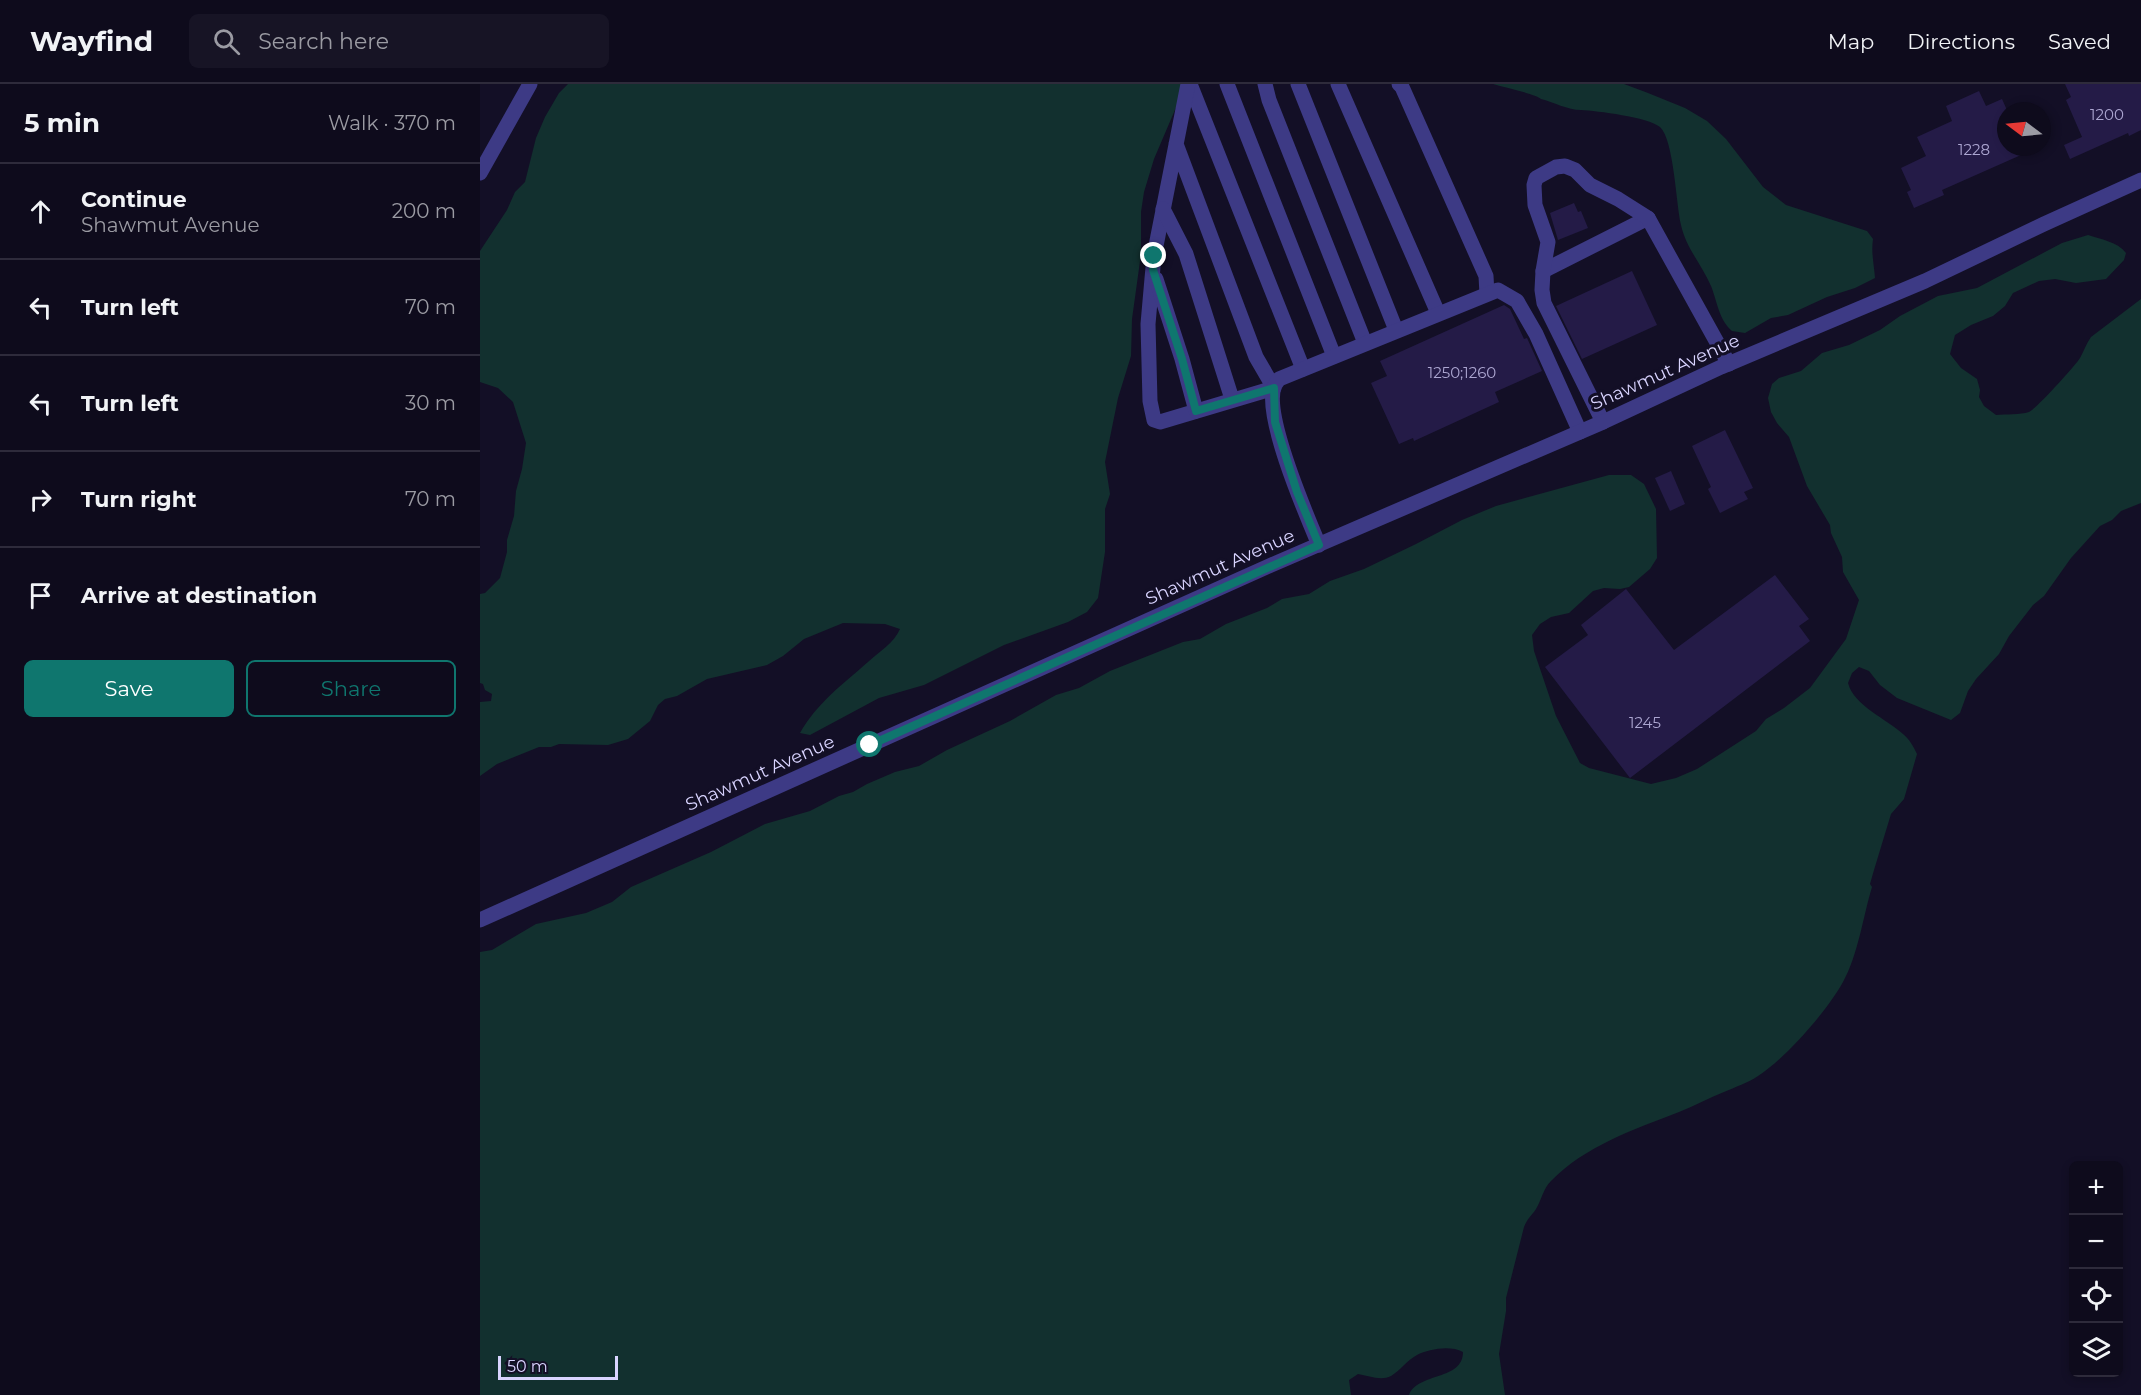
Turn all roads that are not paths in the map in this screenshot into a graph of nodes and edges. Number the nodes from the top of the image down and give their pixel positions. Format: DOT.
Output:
graph roads {
  1 [pos="530,84"];
  2 [pos="1189,84"];
  3 [pos="1227,84"];
  4 [pos="1265,84"];
  5 [pos="1298,84"];
  6 [pos="1338,84"];
  7 [pos="1399,84"];
  8 [pos="1176,144"];
  9 [pos="480,173"];
  10 [pos="2141,180"];
  11 [pos="1163,209"];
  12 [pos="1648,219"];
  13 [pos="1153,270"];
  14 [pos="1543,271"];
  15 [pos="1488,294"];
  16 [pos="1438,313"];
  17 [pos="1396,330"];
  18 [pos="1365,343"];
  19 [pos="1334,356"];
  20 [pos="1729,364"];
  21 [pos="1303,369"];
  22 [pos="1274,388"];
  23 [pos="1232,399"];
  24 [pos="1196,411"];
  25 [pos="1603,422"];
  26 [pos="1580,432"];
  27 [pos="1319,545"];
  28 [pos="480,920"];
  1 -- 9 [label="street"];
  2 -- 8 [label="street"];
  2 -- 21 [label="street"];
  3 -- 19 [label="street"];
  4 -- 18 [label="street"];
  5 -- 17 [label="street"];
  6 -- 16 [label="street"];
  7 -- 15 [label="street"];
  8 -- 11 [label="street"];
  8 -- 22 [label="street"];
  10 -- 20 [label="street, Shawmut Avenue"];
  11 -- 13 [label="street"];
  11 -- 23 [label="street"];
  12 -- 14 [label="street"];
  12 -- 14 [label="street"];
  12 -- 20 [label="street"];
  13 -- 24 [label="street"];
  13 -- 24 [label="street"];
  14 -- 25 [label="street"];
  15 -- 16 [label="street"];
  15 -- 26 [label="street"];
  16 -- 17 [label="street"];
  17 -- 18 [label="street"];
  18 -- 19 [label="street"];
  19 -- 21 [label="street"];
  20 -- 25 [label="street, Shawmut Avenue"];
  21 -- 22 [label="street"];
  22 -- 23 [label="street"];
  22 -- 27 [label="street"];
  23 -- 24 [label="street"];
  25 -- 26 [label="street, Shawmut Avenue"];
  26 -- 27 [label="street, Shawmut Avenue"];
  27 -- 28 [label="street, Shawmut Avenue"];
}
